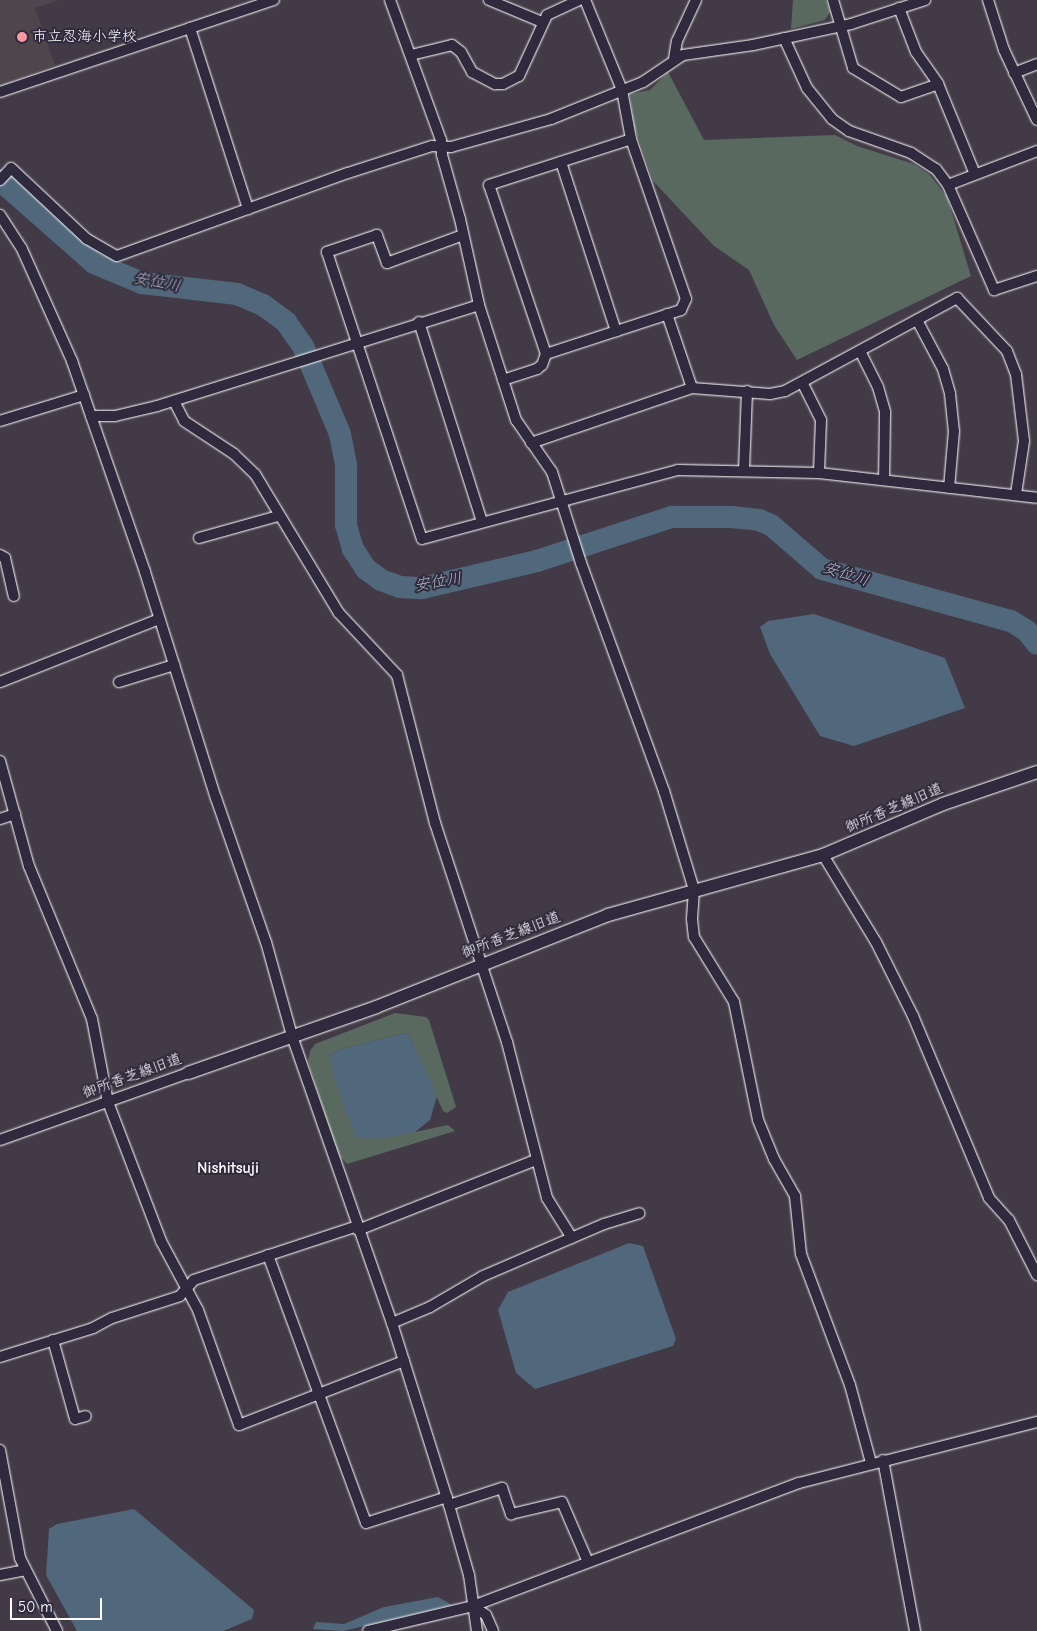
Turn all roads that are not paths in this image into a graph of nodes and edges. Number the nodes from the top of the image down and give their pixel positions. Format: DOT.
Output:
graph roads {
  1 [pos="272,0"];
  2 [pos="390,0"];
  3 [pos="489,0"];
  4 [pos="580,0"];
  5 [pos="585,0"];
  6 [pos="696,0"];
  7 [pos="832,0"];
  8 [pos="925,0"];
  9 [pos="988,0"];
  10 [pos="899,8"];
  11 [pos="542,22"];
  12 [pos="840,26"];
  13 [pos="190,28"];
  14 [pos="784,38"];
  15 [pos="412,55"];
  16 [pos="674,59"];
  17 [pos="1037,64"];
  18 [pos="1014,73"];
  19 [pos="938,84"];
  20 [pos="622,90"];
  21 [pos="0,92"];
  22 [pos="1037,120"];
  23 [pos="631,139"];
  24 [pos="441,147"];
  25 [pos="1037,152"];
  26 [pos="561,162"];
  27 [pos="975,174"];
  28 [pos="3,177"];
  29 [pos="948,184"];
  30 [pos="248,209"];
  31 [pos="0,215"];
  32 [pos="9,228"];
  33 [pos="0,234"];
  34 [pos="464,235"];
  35 [pos="1037,276"];
  36 [pos="479,305"];
  37 [pos="668,314"];
  38 [pos="917,320"];
  39 [pos="419,322"];
  40 [pos="616,331"];
  41 [pos="358,341"];
  42 [pos="860,351"];
  43 [pos="546,354"];
  44 [pos="503,380"];
  45 [pos="803,384"];
  46 [pos="692,388"];
  47 [pos="747,392"];
  48 [pos="84,395"];
  49 [pos="174,401"];
  50 [pos="91,416"];
  51 [pos="0,421"];
  52 [pos="531,442"];
  53 [pos="744,470"];
  54 [pos="819,473"];
  55 [pos="884,480"];
  56 [pos="949,488"];
  57 [pos="1016,494"];
  58 [pos="1037,498"];
  59 [pos="561,500"];
  60 [pos="278,516"];
  61 [pos="482,522"];
  62 [pos="199,538"];
  63 [pos="0,555"];
  64 [pos="14,596"];
  65 [pos="159,619"];
  66 [pos="174,665"];
  67 [pos="0,682"];
  68 [pos="119,682"];
  69 [pos="0,762"];
  70 [pos="1037,772"];
  71 [pos="15,814"];
  72 [pos="0,819"];
  73 [pos="823,854"];
  74 [pos="694,890"];
  75 [pos="482,964"];
  76 [pos="292,1036"];
  77 [pos="188,1073"];
  78 [pos="108,1102"];
  79 [pos="0,1140"];
  80 [pos="536,1160"];
  81 [pos="639,1213"];
  82 [pos="358,1228"];
  83 [pos="572,1238"];
  84 [pos="268,1255"];
  85 [pos="1037,1275"];
  86 [pos="188,1288"];
  87 [pos="392,1323"];
  88 [pos="54,1340"];
  89 [pos="0,1357"];
  90 [pos="404,1361"];
  91 [pos="319,1396"];
  92 [pos="86,1416"];
  93 [pos="1037,1422"];
  94 [pos="0,1450"];
  95 [pos="883,1460"];
  96 [pos="871,1463"];
  97 [pos="448,1501"];
  98 [pos="588,1562"];
  99 [pos="25,1570"];
  100 [pos="0,1575"];
  101 [pos="474,1606"];
  102 [pos="57,1631"];
  103 [pos="368,1631"];
  104 [pos="477,1631"];
  105 [pos="492,1631"];
  106 [pos="916,1631"];
  1 -- 13 [label="street"];
  2 -- 15 [label="street"];
  3 -- 11 [label="street"];
  4 -- 11 [label="street"];
  5 -- 20 [label="street"];
  6 -- 16 [label="street"];
  7 -- 12 [label="street"];
  8 -- 10 [label="street"];
  9 -- 18 [label="street"];
  10 -- 12 [label="street"];
  10 -- 19 [label="street"];
  11 -- 15 [label="street"];
  12 -- 14 [label="street"];
  12 -- 19 [label="street"];
  13 -- 21 [label="street"];
  13 -- 30 [label="street"];
  14 -- 16 [label="street"];
  14 -- 29 [label="street"];
  15 -- 24 [label="street"];
  16 -- 20 [label="street"];
  17 -- 18 [label="street"];
  18 -- 22 [label="street"];
  19 -- 27 [label="street"];
  20 -- 23 [label="street"];
  20 -- 24 [label="street"];
  23 -- 26 [label="street"];
  23 -- 37 [label="street"];
  24 -- 30 [label="street"];
  24 -- 34 [label="street"];
  25 -- 27 [label="street"];
  26 -- 40 [label="street"];
  26 -- 43 [label="street"];
  27 -- 29 [label="street"];
  28 -- 30 [label="street"];
  29 -- 35 [label="street"];
  31 -- 32 [label="street"];
  32 -- 33 [label="street"];
  32 -- 48 [label="street"];
  34 -- 36 [label="street"];
  34 -- 41 [label="street"];
  36 -- 39 [label="street"];
  36 -- 44 [label="street"];
  37 -- 40 [label="street"];
  37 -- 46 [label="street"];
  38 -- 42 [label="street"];
  38 -- 56 [label="street"];
  38 -- 57 [label="street"];
  39 -- 41 [label="street"];
  39 -- 61 [label="street"];
  40 -- 43 [label="street"];
  41 -- 49 [label="street"];
  41 -- 61 [label="street"];
  42 -- 45 [label="street"];
  42 -- 55 [label="street"];
  43 -- 44 [label="street"];
  44 -- 52 [label="street"];
  45 -- 47 [label="street"];
  45 -- 54 [label="street"];
  46 -- 47 [label="street"];
  46 -- 52 [label="street"];
  47 -- 53 [label="street"];
  48 -- 50 [label="street"];
  48 -- 51 [label="street"];
  49 -- 50 [label="street"];
  49 -- 60 [label="street"];
  50 -- 65 [label="street"];
  52 -- 59 [label="street"];
  53 -- 54 [label="street"];
  53 -- 59 [label="street"];
  54 -- 55 [label="street"];
  55 -- 56 [label="street"];
  56 -- 57 [label="street"];
  57 -- 58 [label="street"];
  59 -- 61 [label="street"];
  59 -- 74 [label="street"];
  60 -- 62 [label="street"];
  60 -- 75 [label="street"];
  63 -- 64 [label="street"];
  65 -- 66 [label="street"];
  65 -- 67 [label="street"];
  66 -- 68 [label="street"];
  66 -- 76 [label="street"];
  69 -- 71 [label="street"];
  70 -- 73 [label="street, 御所香芝線旧道"];
  71 -- 72 [label="street"];
  71 -- 78 [label="street"];
  73 -- 74 [label="street, 御所香芝線旧道"];
  73 -- 85 [label="street"];
  74 -- 75 [label="street, 御所香芝線旧道"];
  74 -- 96 [label="street"];
  75 -- 76 [label="street, 御所香芝線旧道"];
  75 -- 80 [label="street"];
  76 -- 77 [label="street, 御所香芝線旧道"];
  76 -- 82 [label="street"];
  77 -- 78 [label="street, 御所香芝線旧道"];
  78 -- 79 [label="street, 御所香芝線旧道"];
  78 -- 86 [label="street"];
  80 -- 82 [label="street"];
  80 -- 83 [label="street"];
  81 -- 83 [label="street"];
  82 -- 84 [label="street"];
  82 -- 87 [label="street"];
  83 -- 87 [label="street"];
  84 -- 86 [label="street"];
  84 -- 91 [label="street"];
  86 -- 88 [label="street"];
  86 -- 91 [label="street"];
  87 -- 90 [label="street"];
  88 -- 89 [label="street"];
  88 -- 92 [label="street"];
  90 -- 91 [label="street"];
  90 -- 97 [label="street"];
  91 -- 97 [label="street"];
  93 -- 95 [label="street"];
  94 -- 99 [label="street"];
  95 -- 96 [label="street"];
  95 -- 106 [label="street"];
  96 -- 98 [label="street"];
  97 -- 98 [label="street"];
  97 -- 101 [label="street"];
  98 -- 101 [label="street"];
  99 -- 100 [label="street"];
  99 -- 102 [label="street"];
  101 -- 103 [label="street"];
  101 -- 104 [label="street"];
  101 -- 105 [label="street"];
}
